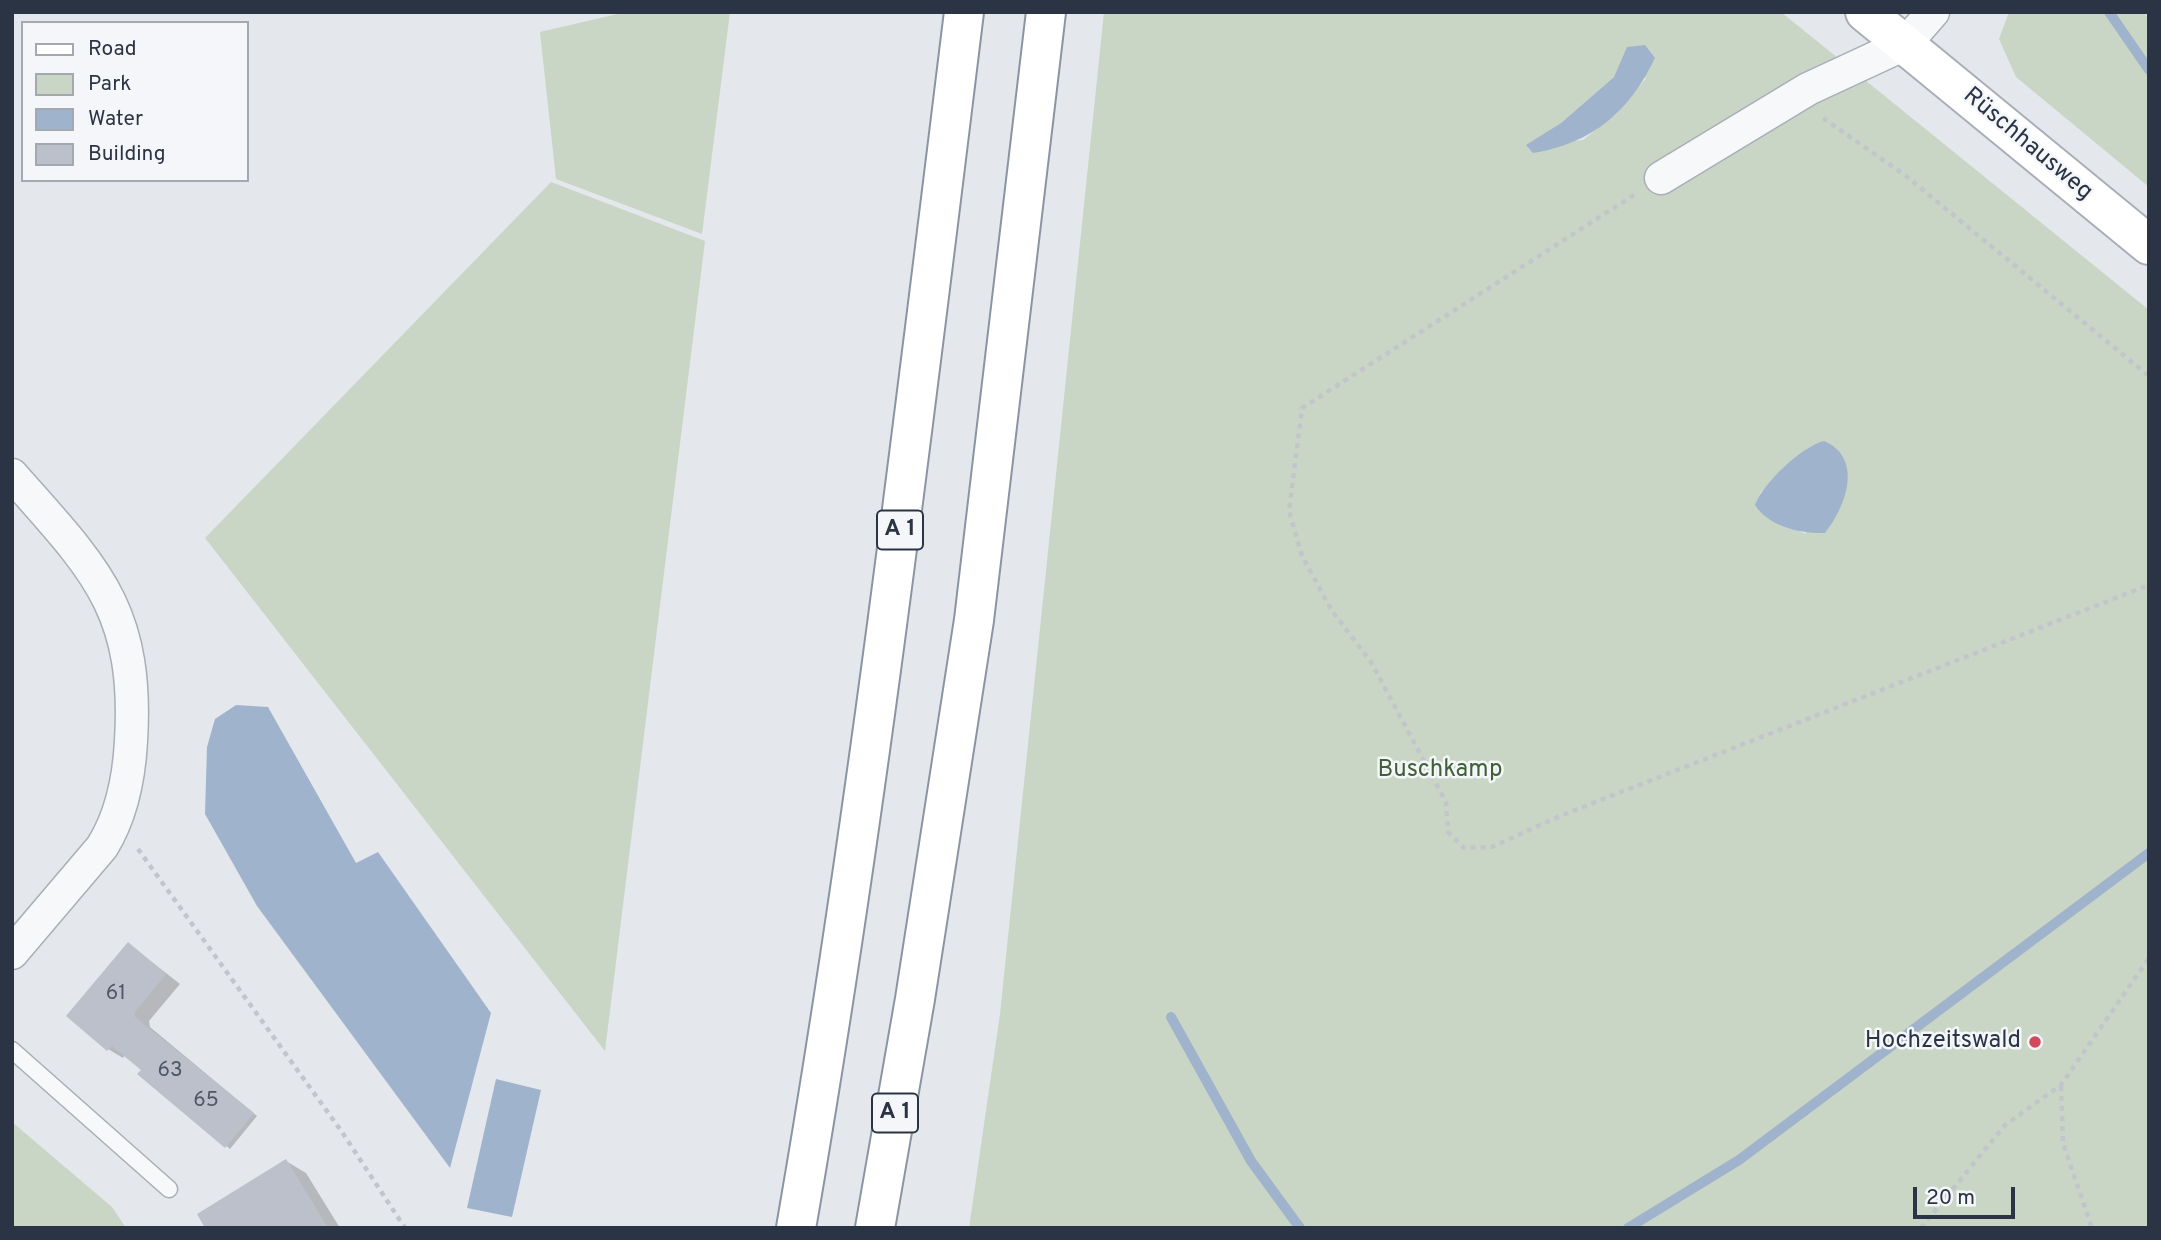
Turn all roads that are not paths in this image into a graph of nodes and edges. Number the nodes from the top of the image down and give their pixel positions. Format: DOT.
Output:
graph roads {
  1 [pos="964,12"];
  2 [pos="1046,12"];
  3 [pos="1865,12"];
  4 [pos="1933,12"];
  5 [pos="1905,44"];
  6 [pos="1661,178"];
  7 [pos="2149,245"];
  8 [pos="12,475"];
  9 [pos="12,953"];
  10 [pos="12,1050"];
  11 [pos="169,1189"];
  12 [pos="796,1228"];
  13 [pos="875,1228"];
  1 -- 12 [label="main road, A 1"];
  2 -- 13 [label="main road, A 1"];
  3 -- 5 [label="main road, Rüschhausweg"];
  4 -- 5 [label="street"];
  5 -- 6 [label="street"];
  5 -- 7 [label="main road, Rüschhausweg"];
  8 -- 9 [label="street"];
  10 -- 11 [label="lane"];
}
